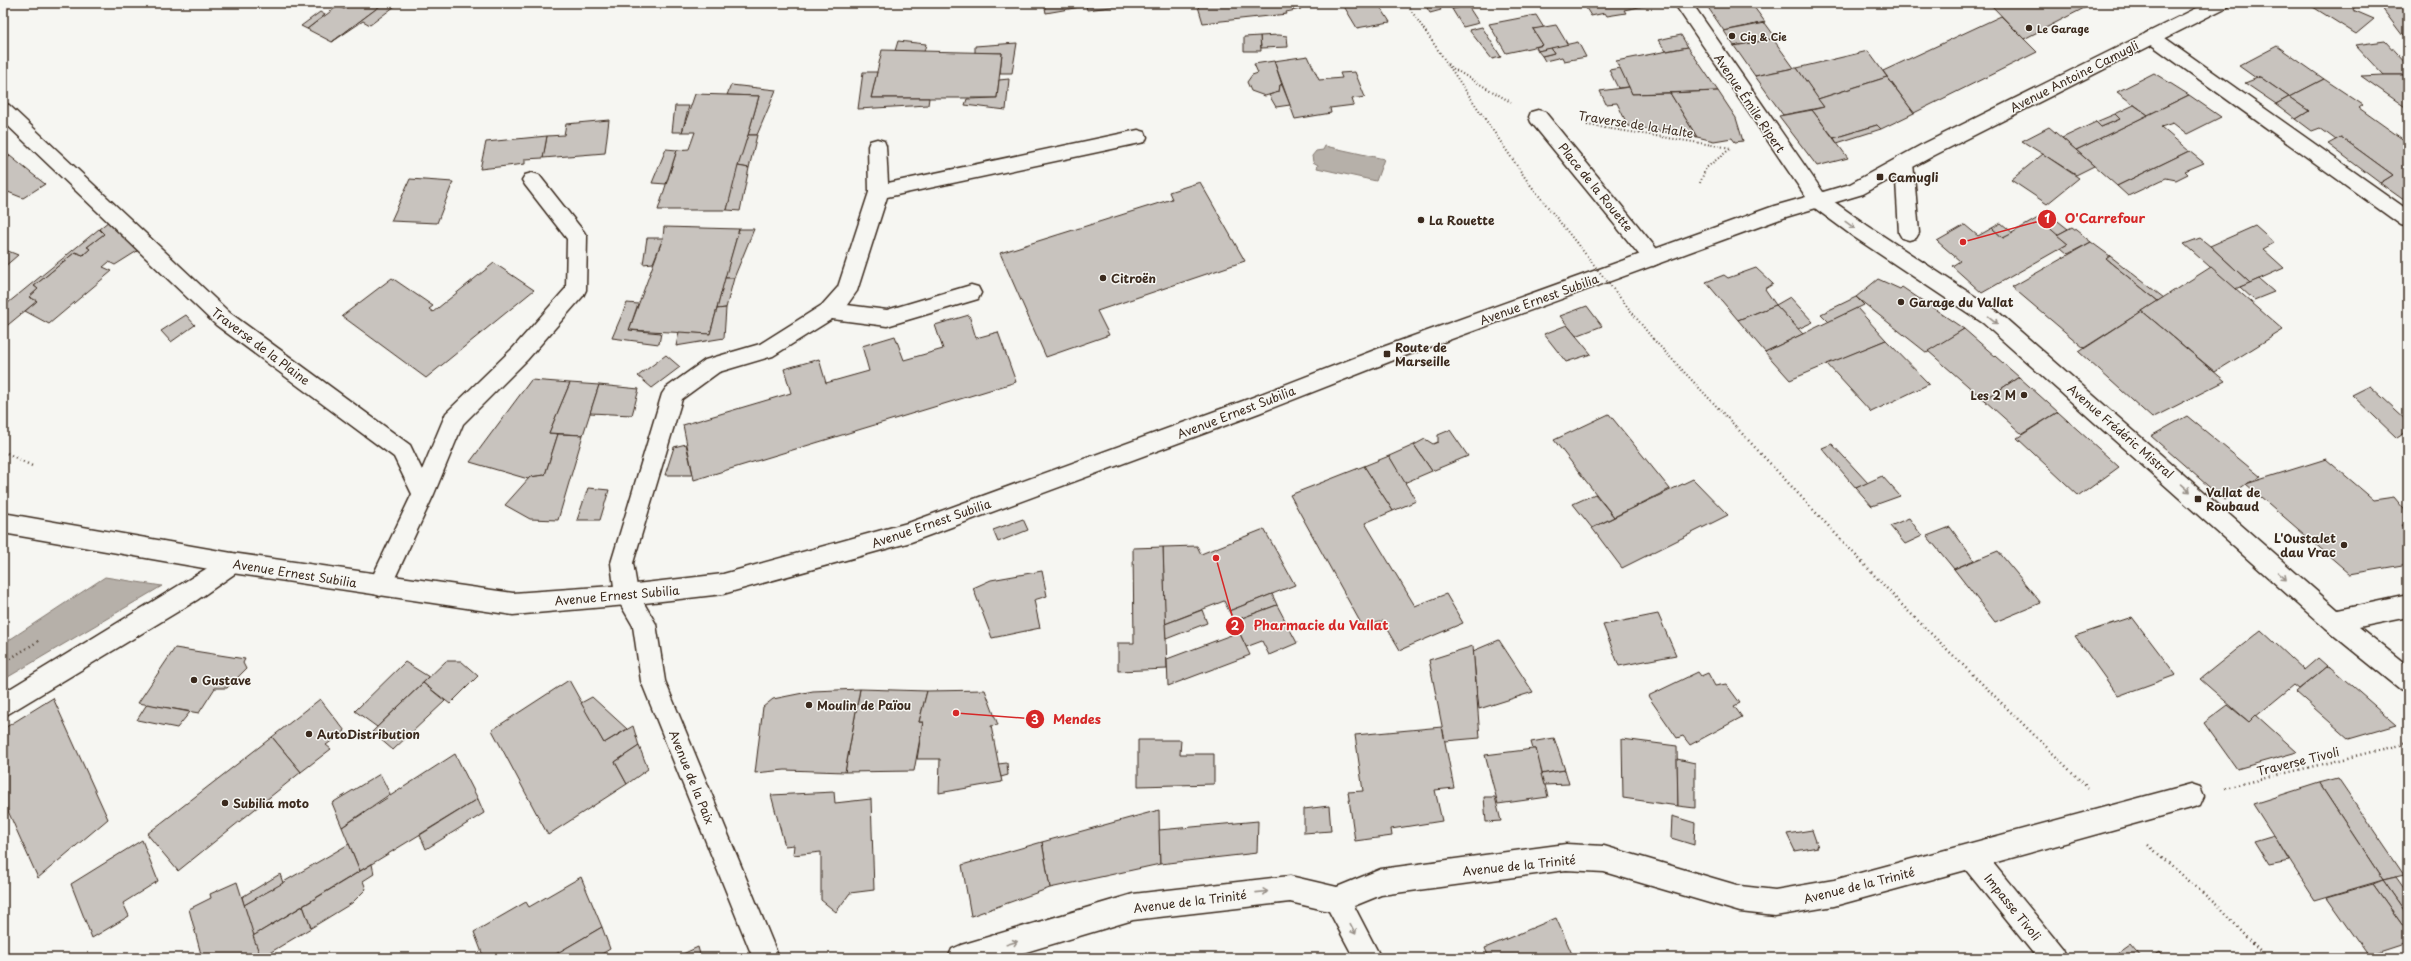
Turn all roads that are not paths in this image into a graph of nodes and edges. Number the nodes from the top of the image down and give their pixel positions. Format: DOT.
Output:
graph roads {
  1 [pos="1682,3"];
  2 [pos="2221,3"];
  3 [pos="2152,37"];
  4 [pos="3,110"];
  5 [pos="1538,117"];
  6 [pos="1138,137"];
  7 [pos="877,146"];
  8 [pos="1904,163"];
  9 [pos="532,180"];
  10 [pos="879,192"];
  11 [pos="1819,202"];
  12 [pos="2408,220"];
  13 [pos="1909,233"];
  14 [pos="1653,258"];
  15 [pos="971,292"];
  16 [pos="829,311"];
  17 [pos="423,494"];
  18 [pos="3,523"];
  19 [pos="232,563"];
  20 [pos="380,586"];
  21 [pos="627,595"];
  22 [pos="2408,606"];
  23 [pos="2334,621"];
  24 [pos="2408,681"];
  25 [pos="3,706"];
  26 [pos="2191,796"];
  27 [pos="1971,856"];
  28 [pos="1337,900"];
  29 [pos="766,958"];
  30 [pos="961,958"];
  31 [pos="1368,958"];
  32 [pos="2054,958"];
  1 -- 11 [label="street, Avenue Émile Ripert"];
  2 -- 3 [label="street, Avenue Antoine Camugli"];
  3 -- 8 [label="street, Avenue Antoine Camugli"];
  3 -- 12 [label="street"];
  4 -- 17 [label="street, Traverse de la Plaine"];
  5 -- 14 [label="street, Place de la Rouette"];
  6 -- 10 [label="street"];
  7 -- 10 [label="street"];
  8 -- 11 [label="street, Avenue Ernest Subilia"];
  8 -- 13 [label="street"];
  9 -- 17 [label="street"];
  10 -- 16 [label="street"];
  11 -- 14 [label="street, Avenue Ernest Subilia"];
  11 -- 23 [label="street, Avenue Frédéric Mistral, one-way"];
  14 -- 21 [label="street, Avenue Ernest Subilia"];
  15 -- 16 [label="street"];
  16 -- 21 [label="street"];
  17 -- 20 [label="street"];
  18 -- 19 [label="street, Avenue Ernest Subilia"];
  19 -- 20 [label="street, Avenue Ernest Subilia"];
  19 -- 25 [label="street"];
  20 -- 21 [label="street, Avenue Ernest Subilia"];
  21 -- 29 [label="street, Avenue de la Paix"];
  22 -- 23 [label="street"];
  23 -- 24 [label="street, Avenue Frédéric Mistral"];
  26 -- 27 [label="street, Avenue de la Trinité"];
  27 -- 28 [label="street, Avenue de la Trinité"];
  27 -- 32 [label="street, Impasse Tivoli"];
  30 -- 28 [label="street, Avenue de la Trinité, one-way"];
  28 -- 31 [label="street, one-way"];
}
